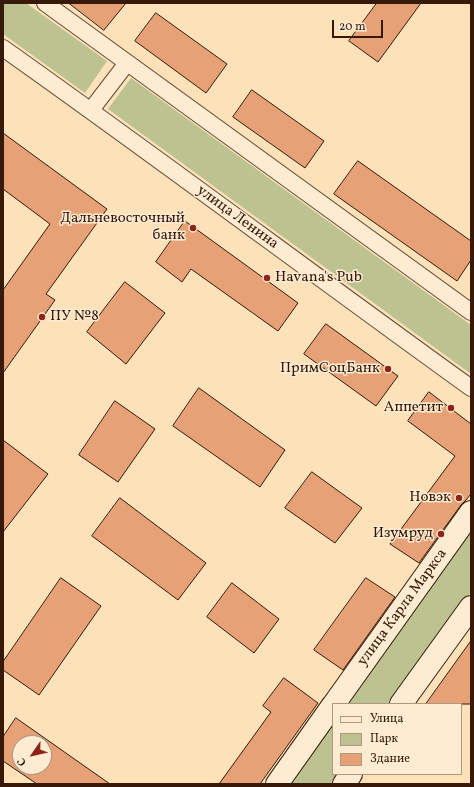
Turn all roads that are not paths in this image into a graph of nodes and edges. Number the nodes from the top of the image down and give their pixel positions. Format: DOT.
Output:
graph roads {
  1 [pos="44,3"];
  2 [pos="3,48"];
  3 [pos="127,63"];
  4 [pos="91,110"];
  5 [pos="471,312"];
  6 [pos="471,388"];
  7 [pos="471,512"];
  8 [pos="471,607"];
  9 [pos="335,703"];
  10 [pos="402,703"];
  11 [pos="332,708"];
  12 [pos="350,775"];
  13 [pos="277,784"];
  14 [pos="344,784"];
  1 -- 3 [label="street"];
  2 -- 4 [label="street, улица Ленина"];
  3 -- 4 [label="street"];
  3 -- 5 [label="street"];
  4 -- 6 [label="street, улица Ленина"];
  7 -- 9 [label="street, улица Карла Маркса"];
  8 -- 10 [label="street"];
  11 -- 13 [label="street, улица Карла Маркса"];
  12 -- 14 [label="street"];
}
